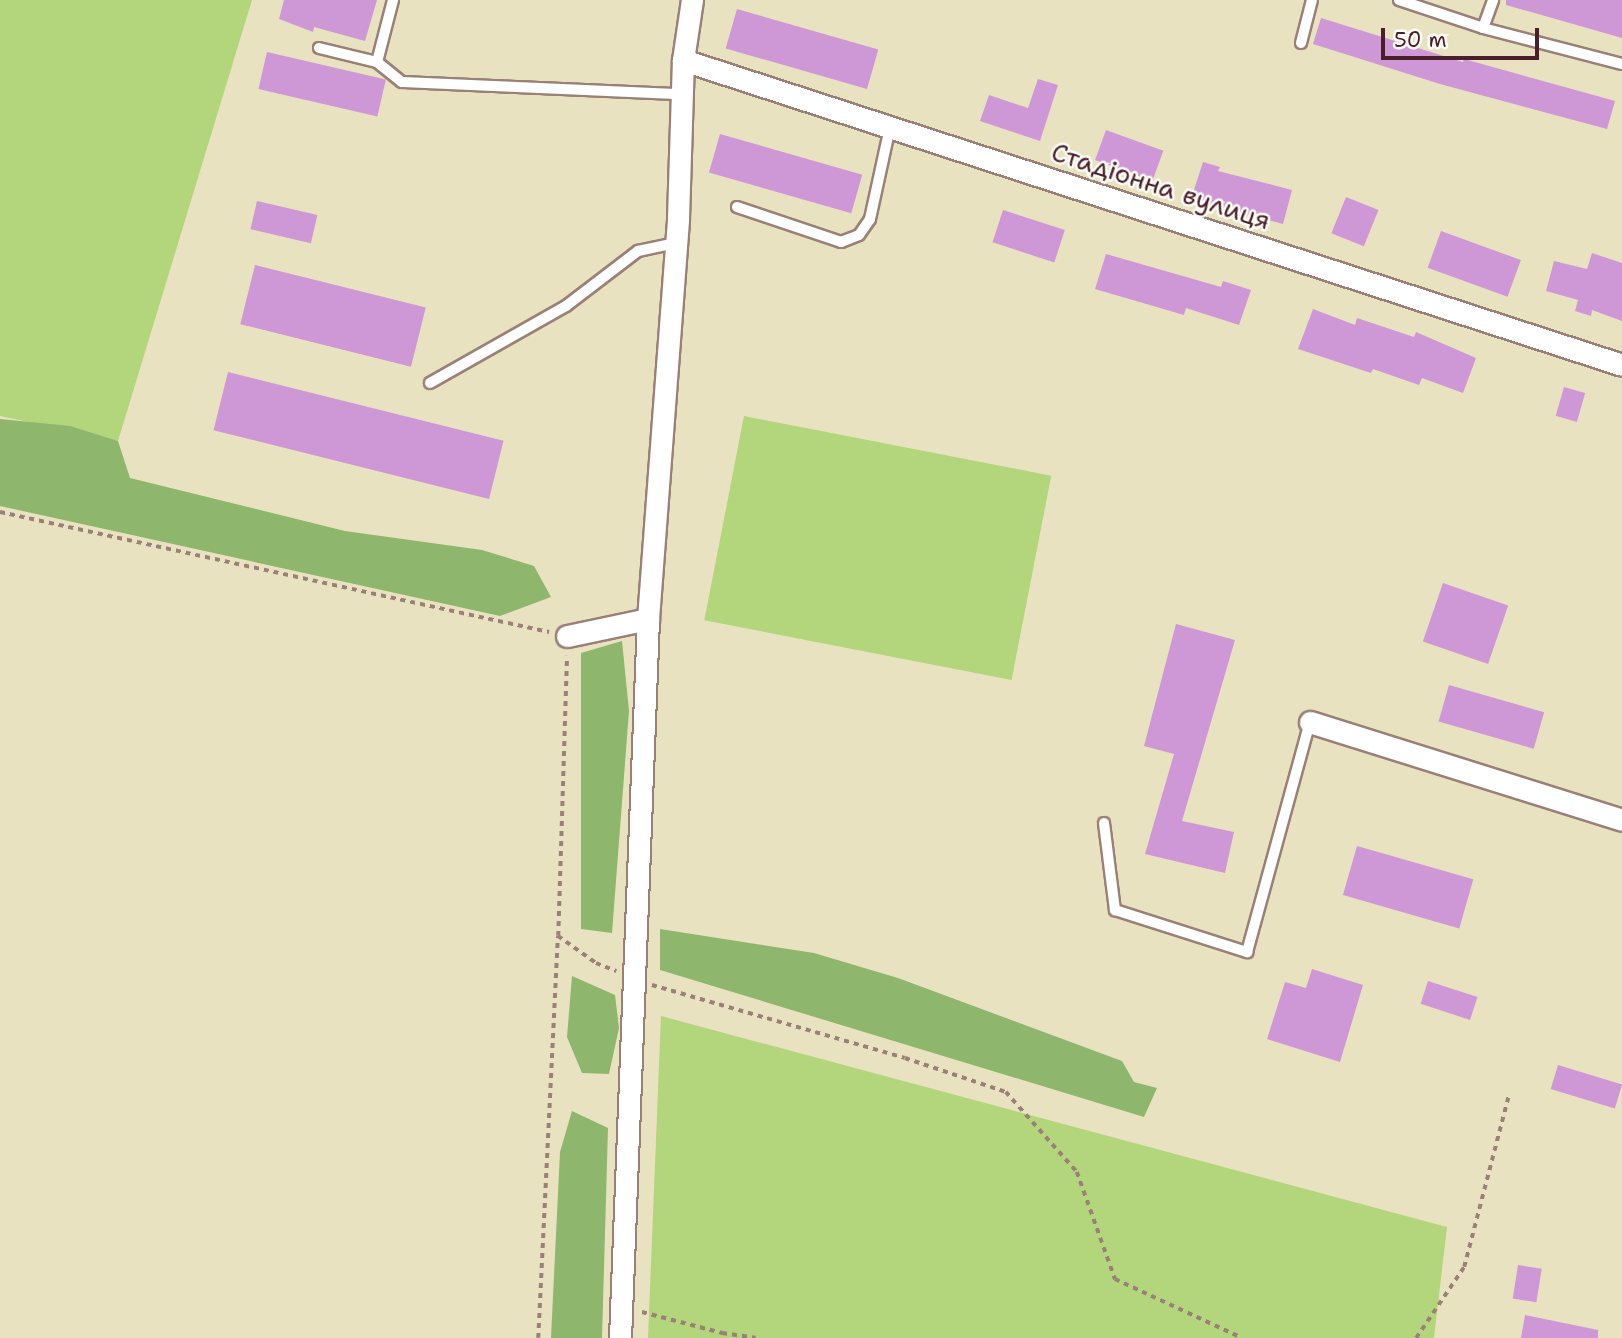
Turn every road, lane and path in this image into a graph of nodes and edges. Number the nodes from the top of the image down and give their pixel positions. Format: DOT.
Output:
graph roads {
  1 [pos="393,0"];
  2 [pos="692,0"];
  3 [pos="1312,0"];
  4 [pos="1399,0"];
  5 [pos="1493,0"];
  6 [pos="1483,28"];
  7 [pos="1301,43"];
  8 [pos="319,48"];
  9 [pos="683,61"];
  10 [pos="377,62"];
  11 [pos="1622,64"];
  12 [pos="682,94"];
  13 [pos="890,127"];
  14 [pos="737,206"];
  15 [pos="676,243"];
  16 [pos="1622,365"];
  17 [pos="430,383"];
  18 [pos="0,512"];
  19 [pos="648,619"];
  20 [pos="567,636"];
  21 [pos="1310,722"];
  22 [pos="1622,820"];
  23 [pos="1104,823"];
  24 [pos="558,936"];
  25 [pos="634,978"];
  26 [pos="1509,1094"];
  27 [pos="621,1306"];
  28 [pos="538,1338"];
  29 [pos="620,1338"];
  30 [pos="756,1338"];
  31 [pos="1242,1338"];
  32 [pos="1416,1338"];
  1 -- 10 [label="lane"];
  2 -- 9 [label="street"];
  3 -- 7 [label="lane"];
  4 -- 6 [label="lane"];
  5 -- 6 [label="lane"];
  6 -- 11 [label="lane"];
  8 -- 10 [label="lane"];
  9 -- 12 [label="street"];
  9 -- 13 [label="street, Стадіонна вулиця"];
  10 -- 12 [label="lane"];
  12 -- 15 [label="street"];
  13 -- 14 [label="lane"];
  13 -- 16 [label="street, Стадіонна вулиця"];
  15 -- 17 [label="lane"];
  15 -- 19 [label="street"];
  18 -- 20 [label="path"];
  19 -- 20 [label="street"];
  19 -- 25 [label="street"];
  20 -- 24 [label="path"];
  21 -- 22 [label="street"];
  21 -- 23 [label="lane"];
  24 -- 25 [label="path"];
  24 -- 28 [label="path"];
  25 -- 27 [label="street"];
  25 -- 31 [label="path"];
  26 -- 32 [label="path"];
  27 -- 29 [label="street"];
  27 -- 30 [label="path"];
}
